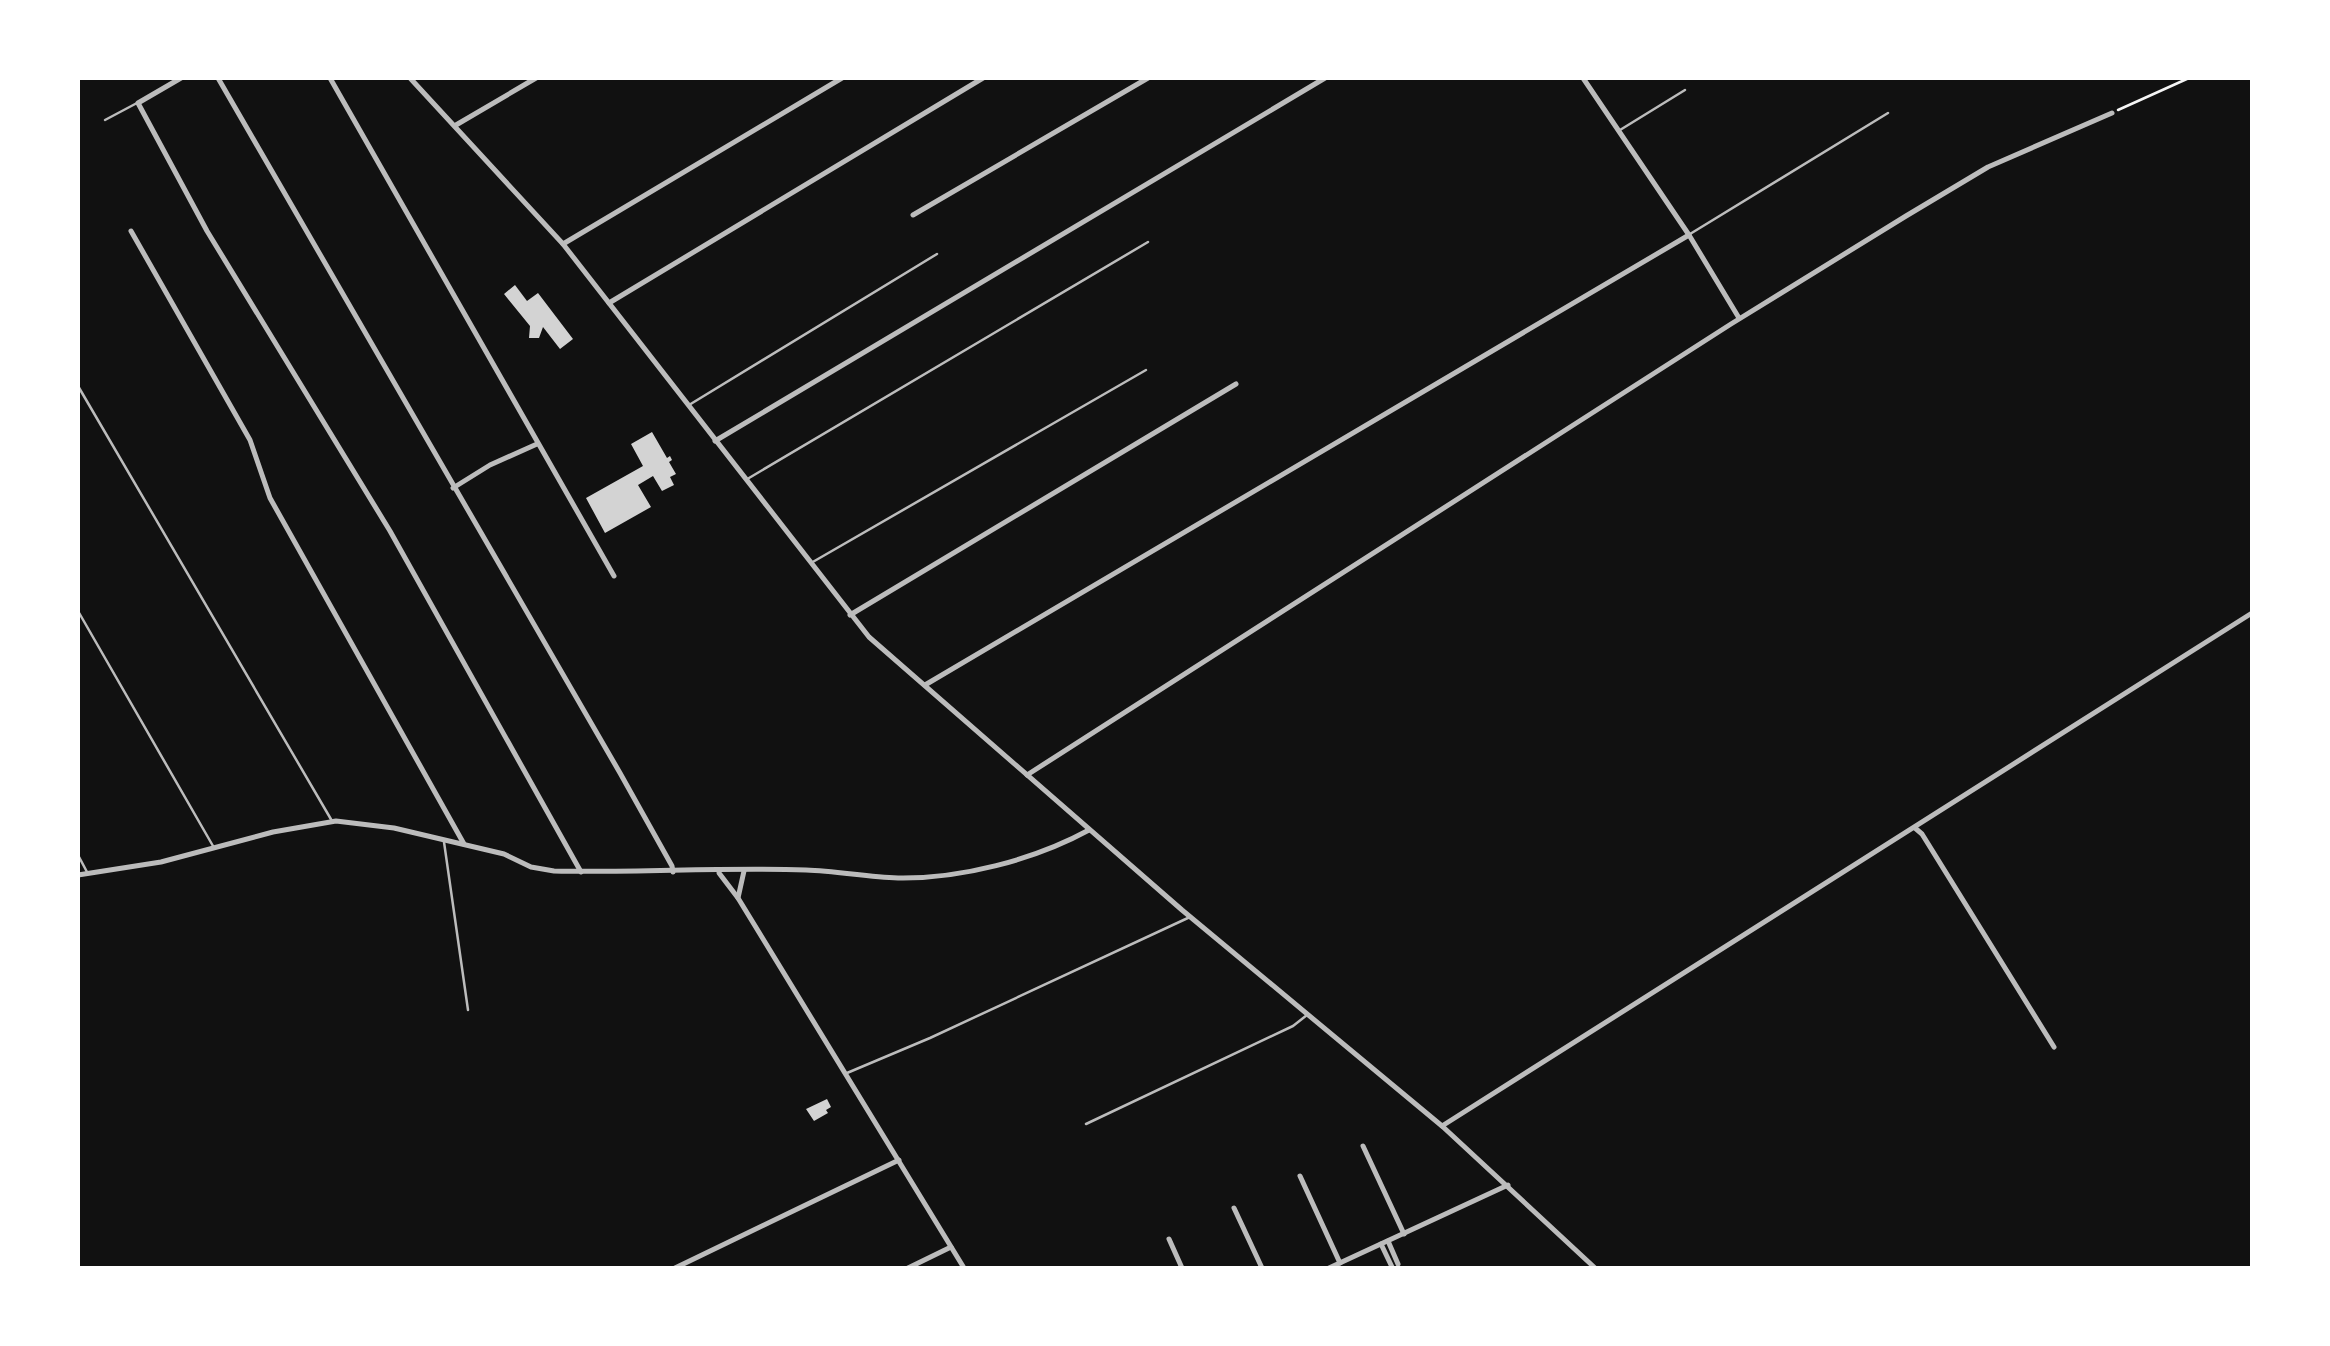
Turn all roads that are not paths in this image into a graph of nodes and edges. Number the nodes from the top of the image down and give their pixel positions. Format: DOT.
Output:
graph roads {
  1 [pos="181,78"];
  2 [pos="218,78"];
  3 [pos="330,78"];
  4 [pos="410,78"];
  5 [pos="536,78"];
  6 [pos="842,78"];
  7 [pos="984,78"];
  8 [pos="1148,78"];
  9 [pos="1325,78"];
  10 [pos="1583,78"];
  11 [pos="1685,90"];
  12 [pos="138,102"];
  13 [pos="2112,113"];
  14 [pos="1888,114"];
  15 [pos="105,120"];
  16 [pos="456,126"];
  17 [pos="1618,131"];
  18 [pos="913,215"];
  19 [pos="130,231"];
  20 [pos="1688,235"];
  21 [pos="1148,242"];
  22 [pos="563,244"];
  23 [pos="937,254"];
  24 [pos="609,304"];
  25 [pos="1740,318"];
  26 [pos="1146,370"];
  27 [pos="1236,384"];
  28 [pos="78,386"];
  29 [pos="688,406"];
  30 [pos="714,441"];
  31 [pos="537,444"];
  32 [pos="745,481"];
  33 [pos="454,488"];
  34 [pos="810,564"];
  35 [pos="614,576"];
  36 [pos="78,610"];
  37 [pos="2252,613"];
  38 [pos="850,616"];
  39 [pos="923,686"];
  40 [pos="1027,776"];
  41 [pos="333,822"];
  42 [pos="1915,828"];
  43 [pos="1089,830"];
  44 [pos="444,840"];
  45 [pos="464,844"];
  46 [pos="214,847"];
  47 [pos="78,855"];
  48 [pos="744,871"];
  49 [pos="581,872"];
  50 [pos="673,872"];
  51 [pos="718,872"];
  52 [pos="88,874"];
  53 [pos="78,875"];
  54 [pos="738,898"];
  55 [pos="1191,917"];
  56 [pos="468,1010"];
  57 [pos="1307,1015"];
  58 [pos="2054,1047"];
  59 [pos="847,1073"];
  60 [pos="1086,1124"];
  61 [pos="1442,1126"];
  62 [pos="1363,1146"];
  63 [pos="899,1160"];
  64 [pos="1300,1176"];
  65 [pos="1508,1185"];
  66 [pos="1234,1208"];
  67 [pos="1404,1234"];
  68 [pos="1169,1239"];
  69 [pos="1384,1243"];
  70 [pos="951,1247"];
  71 [pos="1340,1263"];
  72 [pos="1395,1265"];
  73 [pos="675,1268"];
  74 [pos="908,1268"];
  75 [pos="964,1268"];
  76 [pos="1182,1268"];
  77 [pos="1262,1268"];
  78 [pos="1329,1268"];
  79 [pos="1594,1268"];
  1 -- 12 [label="street"];
  2 -- 33 [label="street"];
  3 -- 31 [label="street"];
  4 -- 16 [label="street"];
  5 -- 16 [label="street"];
  6 -- 22 [label="street"];
  7 -- 24 [label="street"];
  8 -- 18 [label="street"];
  9 -- 30 [label="street"];
  10 -- 17 [label="street"];
  11 -- 17 [label="lane"];
  12 -- 15 [label="lane"];
  12 -- 49 [label="street"];
  13 -- 25 [label="street"];
  14 -- 20 [label="lane"];
  16 -- 22 [label="street"];
  17 -- 20 [label="street"];
  19 -- 45 [label="street"];
  20 -- 25 [label="street"];
  20 -- 39 [label="street"];
  21 -- 32 [label="lane"];
  22 -- 24 [label="street"];
  23 -- 29 [label="lane"];
  24 -- 29 [label="street"];
  25 -- 40 [label="street"];
  26 -- 34 [label="lane"];
  27 -- 38 [label="street"];
  28 -- 41 [label="lane"];
  29 -- 30 [label="street"];
  30 -- 32 [label="street"];
  31 -- 33 [label="street"];
  31 -- 35 [label="street"];
  32 -- 34 [label="street"];
  33 -- 50 [label="street"];
  34 -- 38 [label="street"];
  36 -- 46 [label="lane"];
  37 -- 42 [label="street"];
  38 -- 39 [label="street"];
  39 -- 40 [label="street"];
  40 -- 43 [label="street"];
  41 -- 44 [label="street"];
  41 -- 46 [label="street"];
  42 -- 58 [label="street"];
  42 -- 61 [label="street"];
  43 -- 48 [label="street"];
  43 -- 55 [label="street"];
  44 -- 45 [label="street"];
  44 -- 56 [label="lane"];
  45 -- 49 [label="street"];
  46 -- 52 [label="street"];
  47 -- 52 [label="lane"];
  48 -- 51 [label="street"];
  48 -- 54 [label="street"];
  49 -- 50 [label="street"];
  50 -- 51 [label="street"];
  51 -- 54 [label="street"];
  52 -- 53 [label="street"];
  54 -- 59 [label="street"];
  55 -- 57 [label="street"];
  55 -- 59 [label="lane"];
  57 -- 60 [label="lane"];
  57 -- 61 [label="street"];
  59 -- 63 [label="street"];
  61 -- 65 [label="street"];
  62 -- 67 [label="street"];
  63 -- 70 [label="street"];
  63 -- 73 [label="street"];
  64 -- 71 [label="street"];
  65 -- 67 [label="street"];
  65 -- 79 [label="street"];
  66 -- 77 [label="street"];
  67 -- 69 [label="street"];
  68 -- 76 [label="street"];
  69 -- 71 [label="street"];
  69 -- 72 [label="street"];
  70 -- 74 [label="street"];
  70 -- 75 [label="street"];
  71 -- 78 [label="street"];
}
